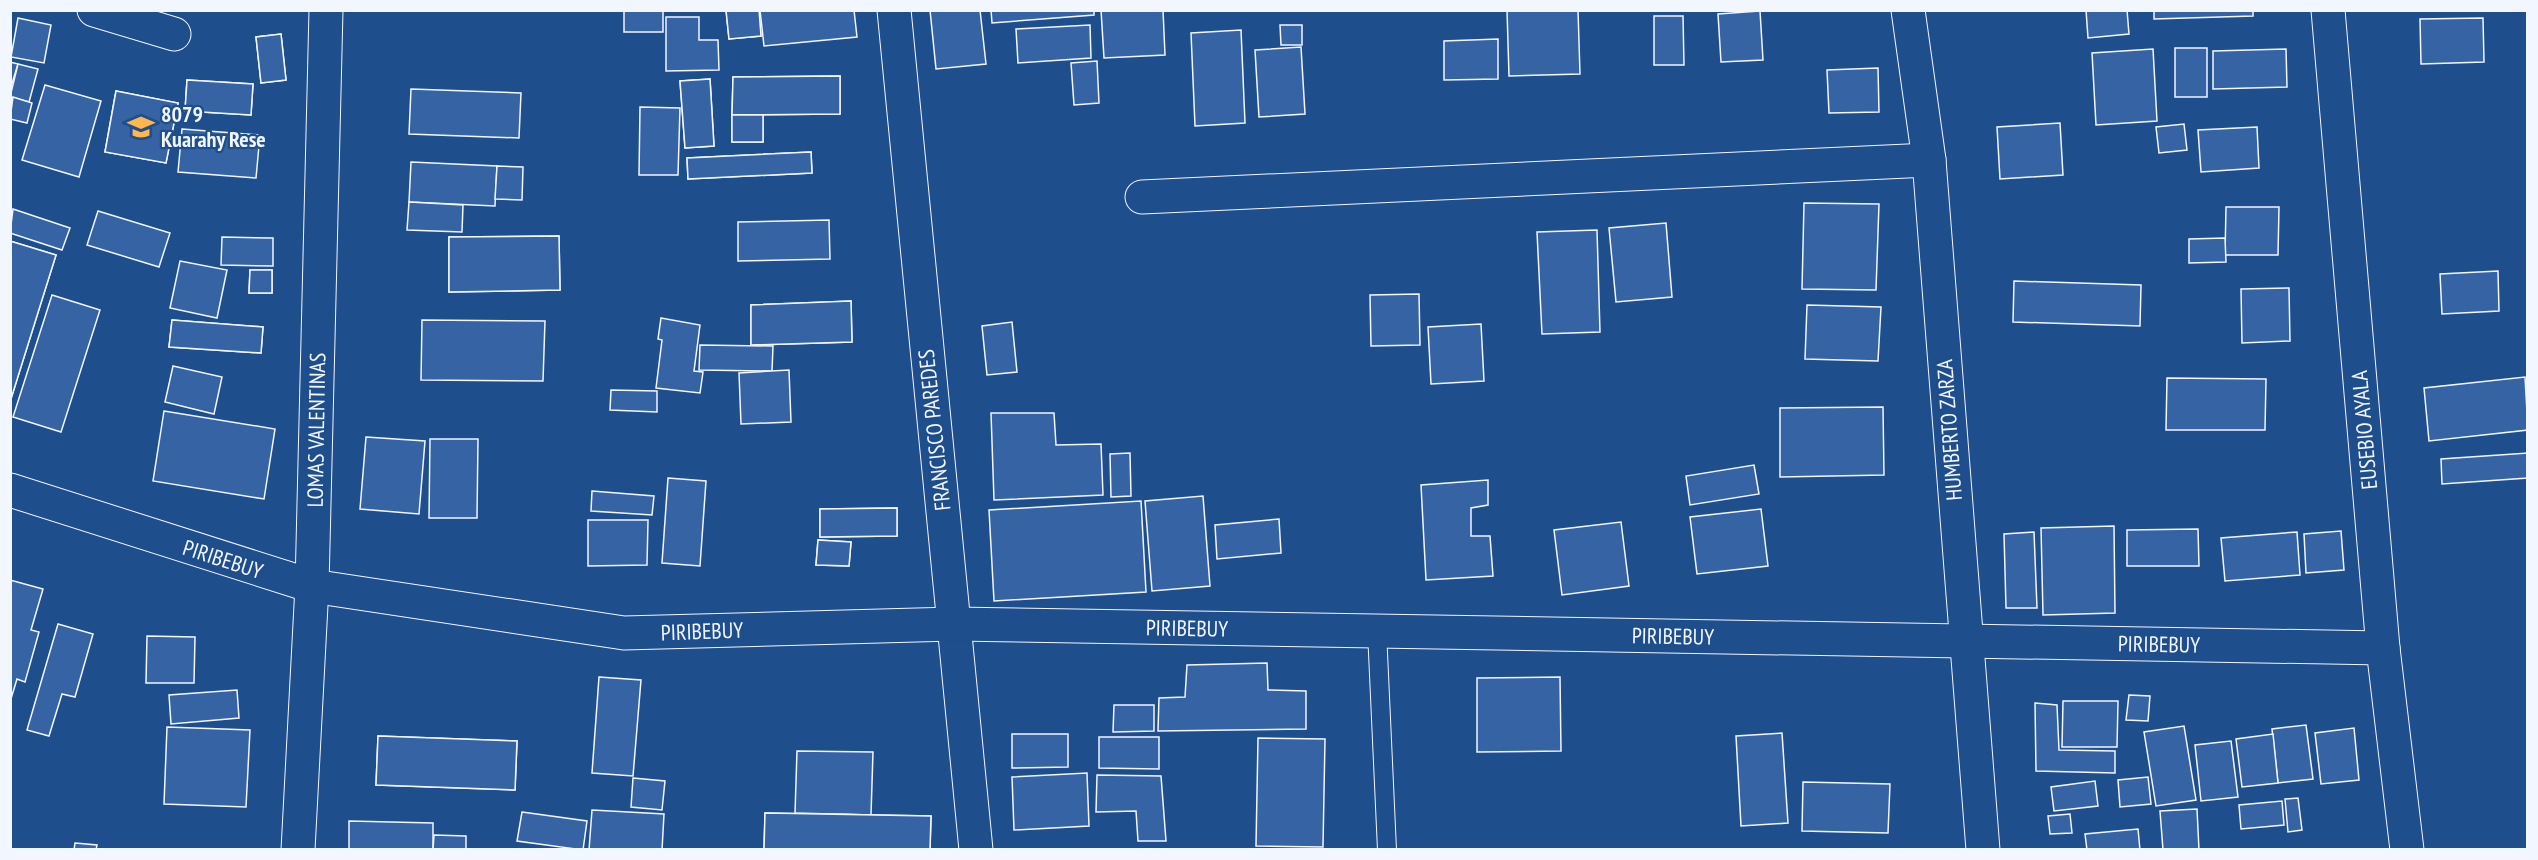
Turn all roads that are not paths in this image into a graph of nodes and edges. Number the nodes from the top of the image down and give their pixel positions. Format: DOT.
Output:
graph roads {
  1 [pos="94,10"];
  2 [pos="326,10"];
  3 [pos="894,10"];
  4 [pos="1908,10"];
  5 [pos="2328,10"];
  6 [pos="174,34"];
  7 [pos="1929,160"];
  8 [pos="1142,197"];
  9 [pos="10,490"];
  10 [pos="312,586"];
  11 [pos="953,624"];
  12 [pos="1377,631"];
  13 [pos="1965,640"];
  14 [pos="2383,648"];
  15 [pos="298,849"];
  16 [pos="976,849"];
  17 [pos="1387,849"];
  18 [pos="1983,849"];
  19 [pos="2407,849"];
  1 -- 6 [label="street"];
  2 -- 10 [label="street, LOMAS VALENTINAS"];
  3 -- 11 [label="street, FRANCISCO PAREDES"];
  4 -- 7 [label="street, HUMBERTO ZARZA"];
  5 -- 14 [label="street, EUSEBIO AYALA"];
  7 -- 8 [label="street"];
  7 -- 13 [label="street, HUMBERTO ZARZA"];
  9 -- 10 [label="street, PIRIBEBUY"];
  10 -- 11 [label="street, PIRIBEBUY"];
  10 -- 15 [label="street, LOMAS VALENTINAS"];
  11 -- 12 [label="street, PIRIBEBUY"];
  11 -- 16 [label="street, FRANCISCO PAREDES"];
  12 -- 13 [label="street, PIRIBEBUY"];
  12 -- 17 [label="lane"];
  13 -- 14 [label="street, PIRIBEBUY"];
  13 -- 18 [label="street, HUMBERTO ZARZA"];
  14 -- 19 [label="street, EUSEBIO AYALA"];
}
